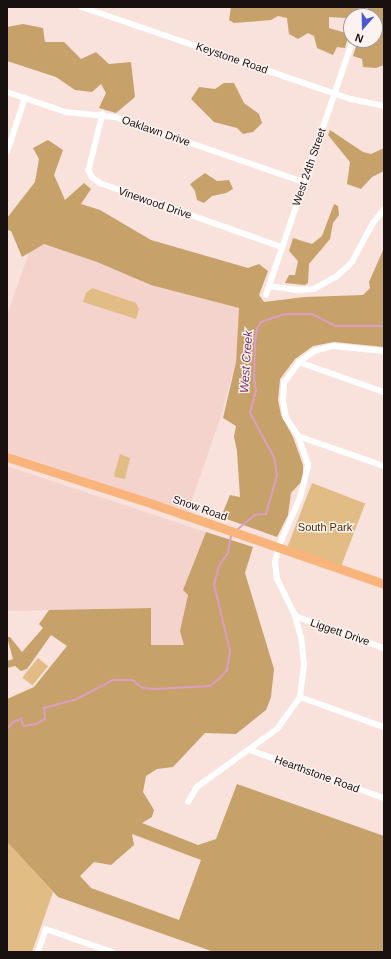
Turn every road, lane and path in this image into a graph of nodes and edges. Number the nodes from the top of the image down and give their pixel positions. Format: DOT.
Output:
graph roads {
  1 [pos="82,7"];
  2 [pos="350,48"];
  3 [pos="7,92"];
  4 [pos="335,93"];
  5 [pos="25,98"];
  6 [pos="384,106"];
  7 [pos="103,114"];
  8 [pos="7,152"];
  9 [pos="304,182"];
  10 [pos="384,210"];
  11 [pos="282,247"];
  12 [pos="269,286"];
  13 [pos="266,295"];
  14 [pos="384,351"];
  15 [pos="299,362"];
  16 [pos="384,392"];
  17 [pos="298,436"];
  18 [pos="7,457"];
  19 [pos="384,466"];
  20 [pos="278,548"];
  21 [pos="384,584"];
  22 [pos="295,616"];
  23 [pos="384,648"];
  24 [pos="300,697"];
  25 [pos="384,727"];
  26 [pos="250,750"];
  27 [pos="384,798"];
  28 [pos="188,802"];
  29 [pos="38,952"];
  30 [pos="112,952"];
  1 -- 4 [label="street, Keystone Road"];
  2 -- 4 [label="street, West 24th Street"];
  3 -- 5 [label="street, Oaklawn Drive"];
  4 -- 6 [label="street, Keystone Road"];
  4 -- 9 [label="street, West 24th Street"];
  5 -- 7 [label="street, Oaklawn Drive"];
  5 -- 8 [label="street"];
  7 -- 9 [label="street, Oaklawn Drive"];
  7 -- 11 [label="street, Vinewood Drive"];
  9 -- 11 [label="street, West 24th Street"];
  10 -- 12 [label="street"];
  11 -- 12 [label="street, West 24th Street"];
  12 -- 13 [label="street, West 24th Street"];
  14 -- 15 [label="street"];
  15 -- 16 [label="street"];
  15 -- 17 [label="street"];
  17 -- 19 [label="street"];
  17 -- 20 [label="street"];
  18 -- 20 [label="main road, Snow Road"];
  20 -- 21 [label="main road, Snow Road"];
  20 -- 22 [label="street"];
  22 -- 23 [label="street, Liggett Drive"];
  22 -- 24 [label="street"];
  24 -- 25 [label="street"];
  24 -- 26 [label="street"];
  26 -- 27 [label="street, Hearthstone Road"];
  26 -- 28 [label="street"];
  29 -- 30 [label="street"];
}
